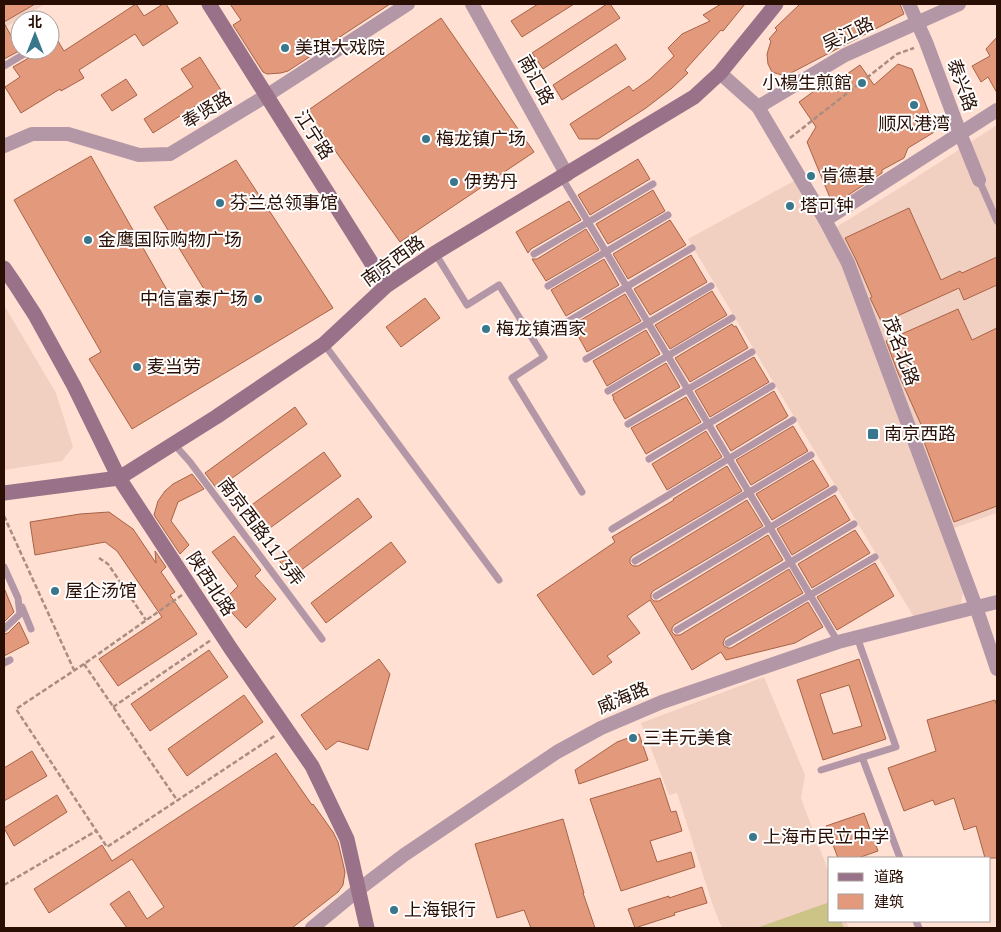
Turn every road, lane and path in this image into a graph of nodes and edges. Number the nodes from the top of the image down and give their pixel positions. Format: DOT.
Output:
graph roads {
  1 [pos="209,4"];
  2 [pos="408,4"];
  3 [pos="472,4"];
  4 [pos="776,4"];
  5 [pos="909,4"];
  6 [pos="959,4"];
  7 [pos="918,22"];
  8 [pos="926,42"];
  9 [pos="720,73"];
  10 [pos="266,96"];
  11 [pos="758,107"];
  12 [pos="997,110"];
  13 [pos="960,133"];
  14 [pos="4,146"];
  15 [pos="781,146"];
  16 [pos="564,176"];
  17 [pos="979,180"];
  18 [pos="653,184"];
  19 [pos="997,199"];
  20 [pos="989,202"];
  21 [pos="668,215"];
  22 [pos="824,220"];
  23 [pos="997,220"];
  24 [pos="588,222"];
  25 [pos="692,248"];
  26 [pos="606,252"];
  27 [pos="435,253"];
  28 [pos="534,254"];
  29 [pos="4,268"];
  30 [pos="386,286"];
  31 [pos="548,286"];
  32 [pos="711,286"];
  33 [pos="627,287"];
  34 [pos="732,318"];
  35 [pos="567,322"];
  36 [pos="648,323"];
  37 [pos="324,344"];
  38 [pos="752,352"];
  39 [pos="668,356"];
  40 [pos="586,359"];
  41 [pos="772,386"];
  42 [pos="688,389"];
  43 [pos="608,391"];
  44 [pos="793,420"];
  45 [pos="628,424"];
  46 [pos="708,424"];
  47 [pos="173,443"];
  48 [pos="812,455"];
  49 [pos="649,458"];
  50 [pos="729,458"];
  51 [pos="119,478"];
  52 [pos="834,489"];
  53 [pos="582,492"];
  54 [pos="4,493"];
  55 [pos="749,493"];
  56 [pos="4,516"];
  57 [pos="854,524"];
  58 [pos="770,527"];
  59 [pos="612,529"];
  60 [pos="875,557"];
  61 [pos="99,558"];
  62 [pos="635,561"];
  63 [pos="790,562"];
  64 [pos="4,566"];
  65 [pos="498,580"];
  66 [pos="191,588"];
  67 [pos="810,595"];
  68 [pos="656,596"];
  69 [pos="18,598"];
  70 [pos="997,602"];
  71 [pos="976,607"];
  72 [pos="146,620"];
  73 [pos="4,629"];
  74 [pos="31,629"];
  75 [pos="677,630"];
  76 [pos="220,633"];
  77 [pos="856,637"];
  78 [pos="322,639"];
  79 [pos="838,642"];
  80 [pos="728,643"];
  81 [pos="84,664"];
  82 [pos="997,669"];
  83 [pos="74,670"];
  84 [pos="113,707"];
  85 [pos="286,728"];
  86 [pos="862,758"];
  87 [pos="821,770"];
  88 [pos="177,800"];
  89 [pos="96,830"];
  90 [pos="900,857"];
  91 [pos="4,885"];
  92 [pos="358,890"];
  93 [pos="312,928"];
  94 [pos="367,928"];
  1 -- 10 [label="main road, 江宁路"];
  2 -- 10 [label="street, 奉贤路"];
  3 -- 16 [label="street, 南汇路"];
  4 -- 9 [label="main road, 南京西路"];
  5 -- 7 [label="street, 泰兴路"];
  6 -- 7 [label="street, 吴江路"];
  7 -- 8 [label="street, 泰兴路"];
  7 -- 11 [label="street, 吴江路"];
  8 -- 13 [label="street, 泰兴路"];
  8 -- 15 [label="path"];
  9 -- 11 [label="street, 茂名北路"];
  9 -- 16 [label="main road, 南京西路"];
  10 -- 14 [label="street, 奉贤路"];
  10 -- 30 [label="main road, 江宁路"];
  11 -- 15 [label="street, 茂名北路"];
  12 -- 13 [label="street"];
  13 -- 17 [label="street, 泰兴路"];
  13 -- 22 [label="street"];
  15 -- 22 [label="street, 茂名北路"];
  16 -- 24 [label="lane"];
  16 -- 27 [label="main road, 南京西路"];
  17 -- 20 [label="lane"];
  18 -- 24 [label="lane"];
  19 -- 20 [label="lane"];
  20 -- 23 [label="lane"];
  21 -- 26 [label="lane"];
  22 -- 71 [label="street, 茂名北路"];
  24 -- 26 [label="lane"];
  24 -- 28 [label="lane"];
  25 -- 33 [label="lane"];
  26 -- 31 [label="lane"];
  26 -- 33 [label="lane"];
  27 -- 30 [label="main road, 南京西路"];
  27 -- 53 [label="lane"];
  29 -- 51 [label="main road, 陕西北路"];
  30 -- 37 [label="main road, 南京西路"];
  32 -- 36 [label="lane"];
  33 -- 35 [label="lane"];
  33 -- 36 [label="lane"];
  34 -- 39 [label="lane"];
  36 -- 39 [label="lane"];
  36 -- 40 [label="lane"];
  37 -- 47 [label="main road, 南京西路"];
  37 -- 65 [label="lane"];
  38 -- 42 [label="lane"];
  39 -- 42 [label="lane"];
  39 -- 43 [label="lane"];
  41 -- 46 [label="lane"];
  42 -- 45 [label="lane"];
  42 -- 46 [label="lane"];
  44 -- 50 [label="lane"];
  46 -- 49 [label="lane"];
  46 -- 50 [label="lane"];
  47 -- 51 [label="main road, 南京西路"];
  47 -- 78 [label="lane, 南京西路1173弄"];
  48 -- 55 [label="lane"];
  50 -- 55 [label="lane"];
  50 -- 59 [label="lane"];
  51 -- 54 [label="main road, 南京西路"];
  51 -- 66 [label="main road, 陕西北路"];
  52 -- 58 [label="lane"];
  55 -- 58 [label="lane"];
  55 -- 62 [label="lane"];
  56 -- 83 [label="path"];
  57 -- 63 [label="lane"];
  58 -- 63 [label="lane"];
  58 -- 68 [label="lane"];
  60 -- 67 [label="lane"];
  61 -- 72 [label="path"];
  63 -- 67 [label="lane"];
  63 -- 75 [label="lane"];
  64 -- 69 [label="lane"];
  66 -- 72 [label="path"];
  66 -- 76 [label="main road, 陕西北路"];
  67 -- 79 [label="lane"];
  67 -- 80 [label="lane"];
  69 -- 73 [label="lane"];
  69 -- 74 [label="lane"];
  70 -- 71 [label="street, 威海路"];
  71 -- 77 [label="street, 威海路"];
  71 -- 82 [label="street, 茂名北路"];
  72 -- 81 [label="path"];
  76 -- 84 [label="path"];
  76 -- 85 [label="main road, 陕西北路"];
  77 -- 79 [label="street, 威海路"];
  77 -- 86 [label="lane"];
  79 -- 92 [label="street, 威海路"];
  81 -- 83 [label="path"];
  81 -- 84 [label="path"];
  83 -- 89 [label="path"];
  84 -- 88 [label="path"];
  85 -- 88 [label="path"];
  85 -- 92 [label="main road, 陕西北路"];
  86 -- 87 [label="lane"];
  86 -- 90 [label="lane"];
  88 -- 89 [label="path"];
  89 -- 91 [label="path"];
  92 -- 93 [label="street, 威海路"];
  92 -- 94 [label="main road, 陕西北路"];
}
